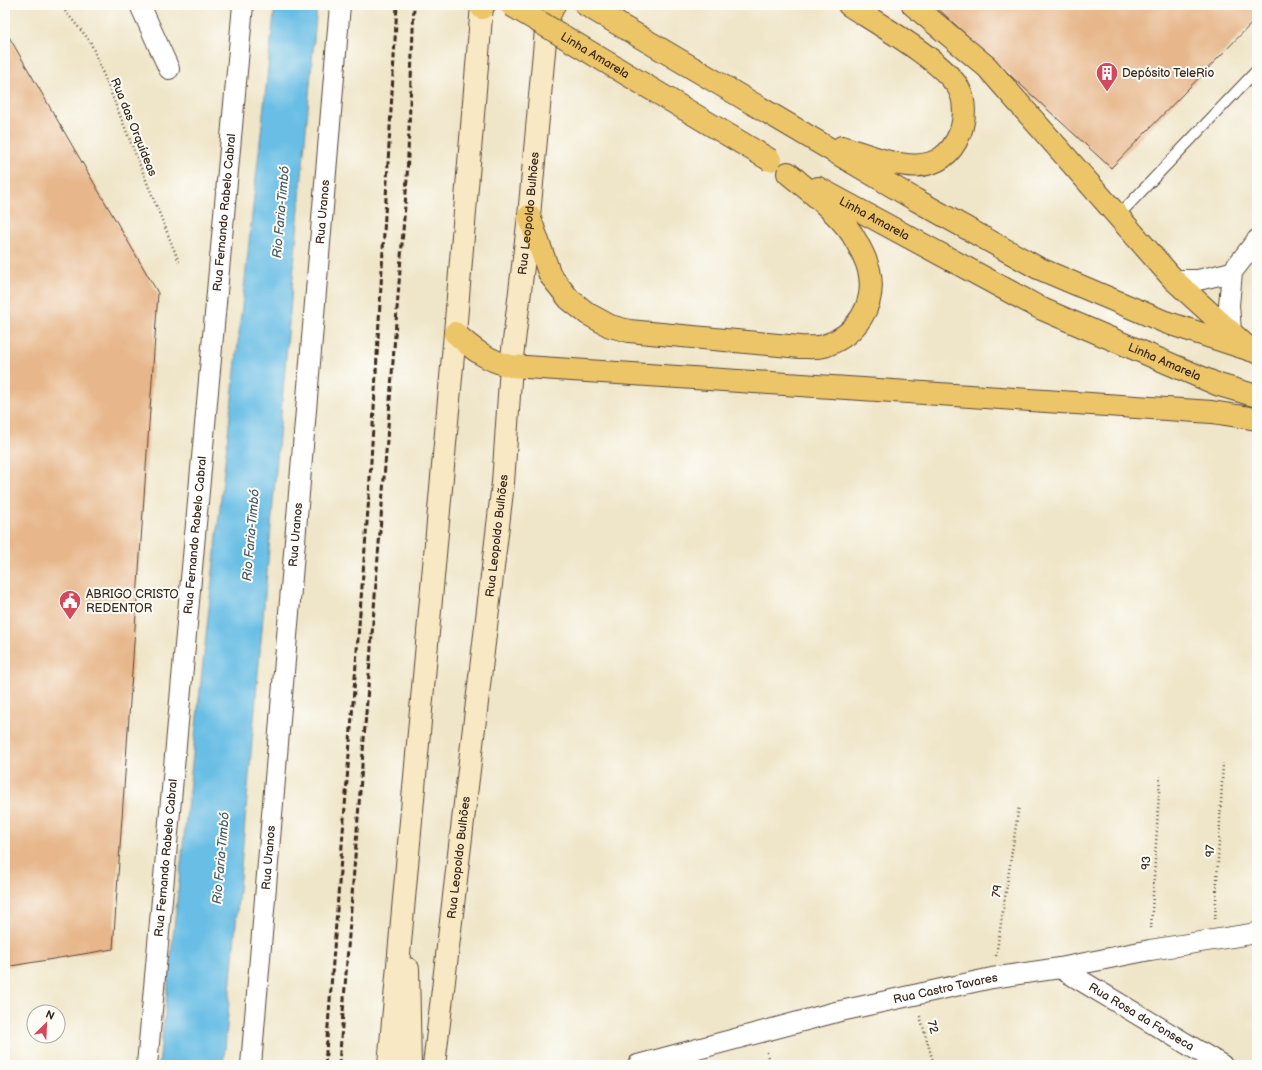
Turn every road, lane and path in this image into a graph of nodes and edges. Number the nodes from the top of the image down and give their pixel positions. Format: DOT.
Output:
graph roads {
  1 [pos="60,5"];
  2 [pos="140,5"];
  3 [pos="243,5"];
  4 [pos="340,5"];
  5 [pos="511,5"];
  6 [pos="586,5"];
  7 [pos="850,5"];
  8 [pos="913,5"];
  9 [pos="482,6"];
  10 [pos="550,10"];
  11 [pos="168,69"];
  12 [pos="1257,70"];
  13 [pos="810,138"];
  14 [pos="788,173"];
  15 [pos="529,216"];
  16 [pos="1117,217"];
  17 [pos="1257,240"];
  18 [pos="179,262"];
  19 [pos="1232,272"];
  20 [pos="1174,280"];
  21 [pos="1231,332"];
  22 [pos="455,333"];
  23 [pos="1254,351"];
  24 [pos="511,366"];
  25 [pos="1257,396"];
  26 [pos="1257,419"];
  27 [pos="1223,763"];
  28 [pos="1160,776"];
  29 [pos="1019,806"];
  30 [pos="400,919"];
  31 [pos="1257,933"];
  32 [pos="1214,939"];
  33 [pos="1150,950"];
  34 [pos="1060,968"];
  35 [pos="992,978"];
  36 [pos="914,994"];
  37 [pos="6,1016"];
  38 [pos="5,1065"];
  39 [pos="147,1065"];
  40 [pos="251,1065"];
  41 [pos="388,1065"];
  42 [pos="410,1065"];
  43 [pos="434,1065"];
  44 [pos="638,1065"];
  45 [pos="934,1065"];
  46 [pos="1222,1065"];
  1 -- 18 [label="path, Rua das Orquídeas"];
  2 -- 11 [label="street"];
  3 -- 39 [label="street, Rua Fernando Rabelo Cabral"];
  4 -- 40 [label="street, Rua Uranos"];
  5 -- 14 [label="highway, Linha Amarela, bridge"];
  6 -- 13 [label="highway"];
  7 -- 13 [label="highway"];
  8 -- 16 [label="highway"];
  9 -- 22 [label="main road"];
  10 -- 15 [label="main road, Rua Leopoldo Bulhões"];
  12 -- 16 [label="lane"];
  13 -- 23 [label="highway"];
  14 -- 15 [label="highway"];
  14 -- 25 [label="highway, Linha Amarela"];
  15 -- 24 [label="main road, Rua Leopoldo Bulhões"];
  16 -- 20 [label="highway"];
  17 -- 19 [label="street"];
  19 -- 20 [label="street"];
  19 -- 21 [label="street"];
  20 -- 21 [label="highway"];
  21 -- 23 [label="highway"];
  22 -- 24 [label="highway"];
  22 -- 30 [label="main road"];
  24 -- 26 [label="highway"];
  24 -- 43 [label="main road, Rua Leopoldo Bulhões"];
  27 -- 32 [label="path, 97"];
  28 -- 33 [label="path, 93"];
  29 -- 35 [label="path, 79"];
  30 -- 41 [label="main road"];
  30 -- 42 [label="main road"];
  31 -- 32 [label="street, Rua Castro Tavares"];
  32 -- 33 [label="street, Rua Castro Tavares"];
  33 -- 34 [label="street, Rua Castro Tavares"];
  34 -- 35 [label="street, Rua Castro Tavares"];
  34 -- 46 [label="street, Rua Rosa da Fonseca"];
  35 -- 36 [label="street, Rua Castro Tavares"];
  36 -- 44 [label="street, Rua Castro Tavares"];
  36 -- 45 [label="path, 72"];
  37 -- 38 [label="path"];
}
